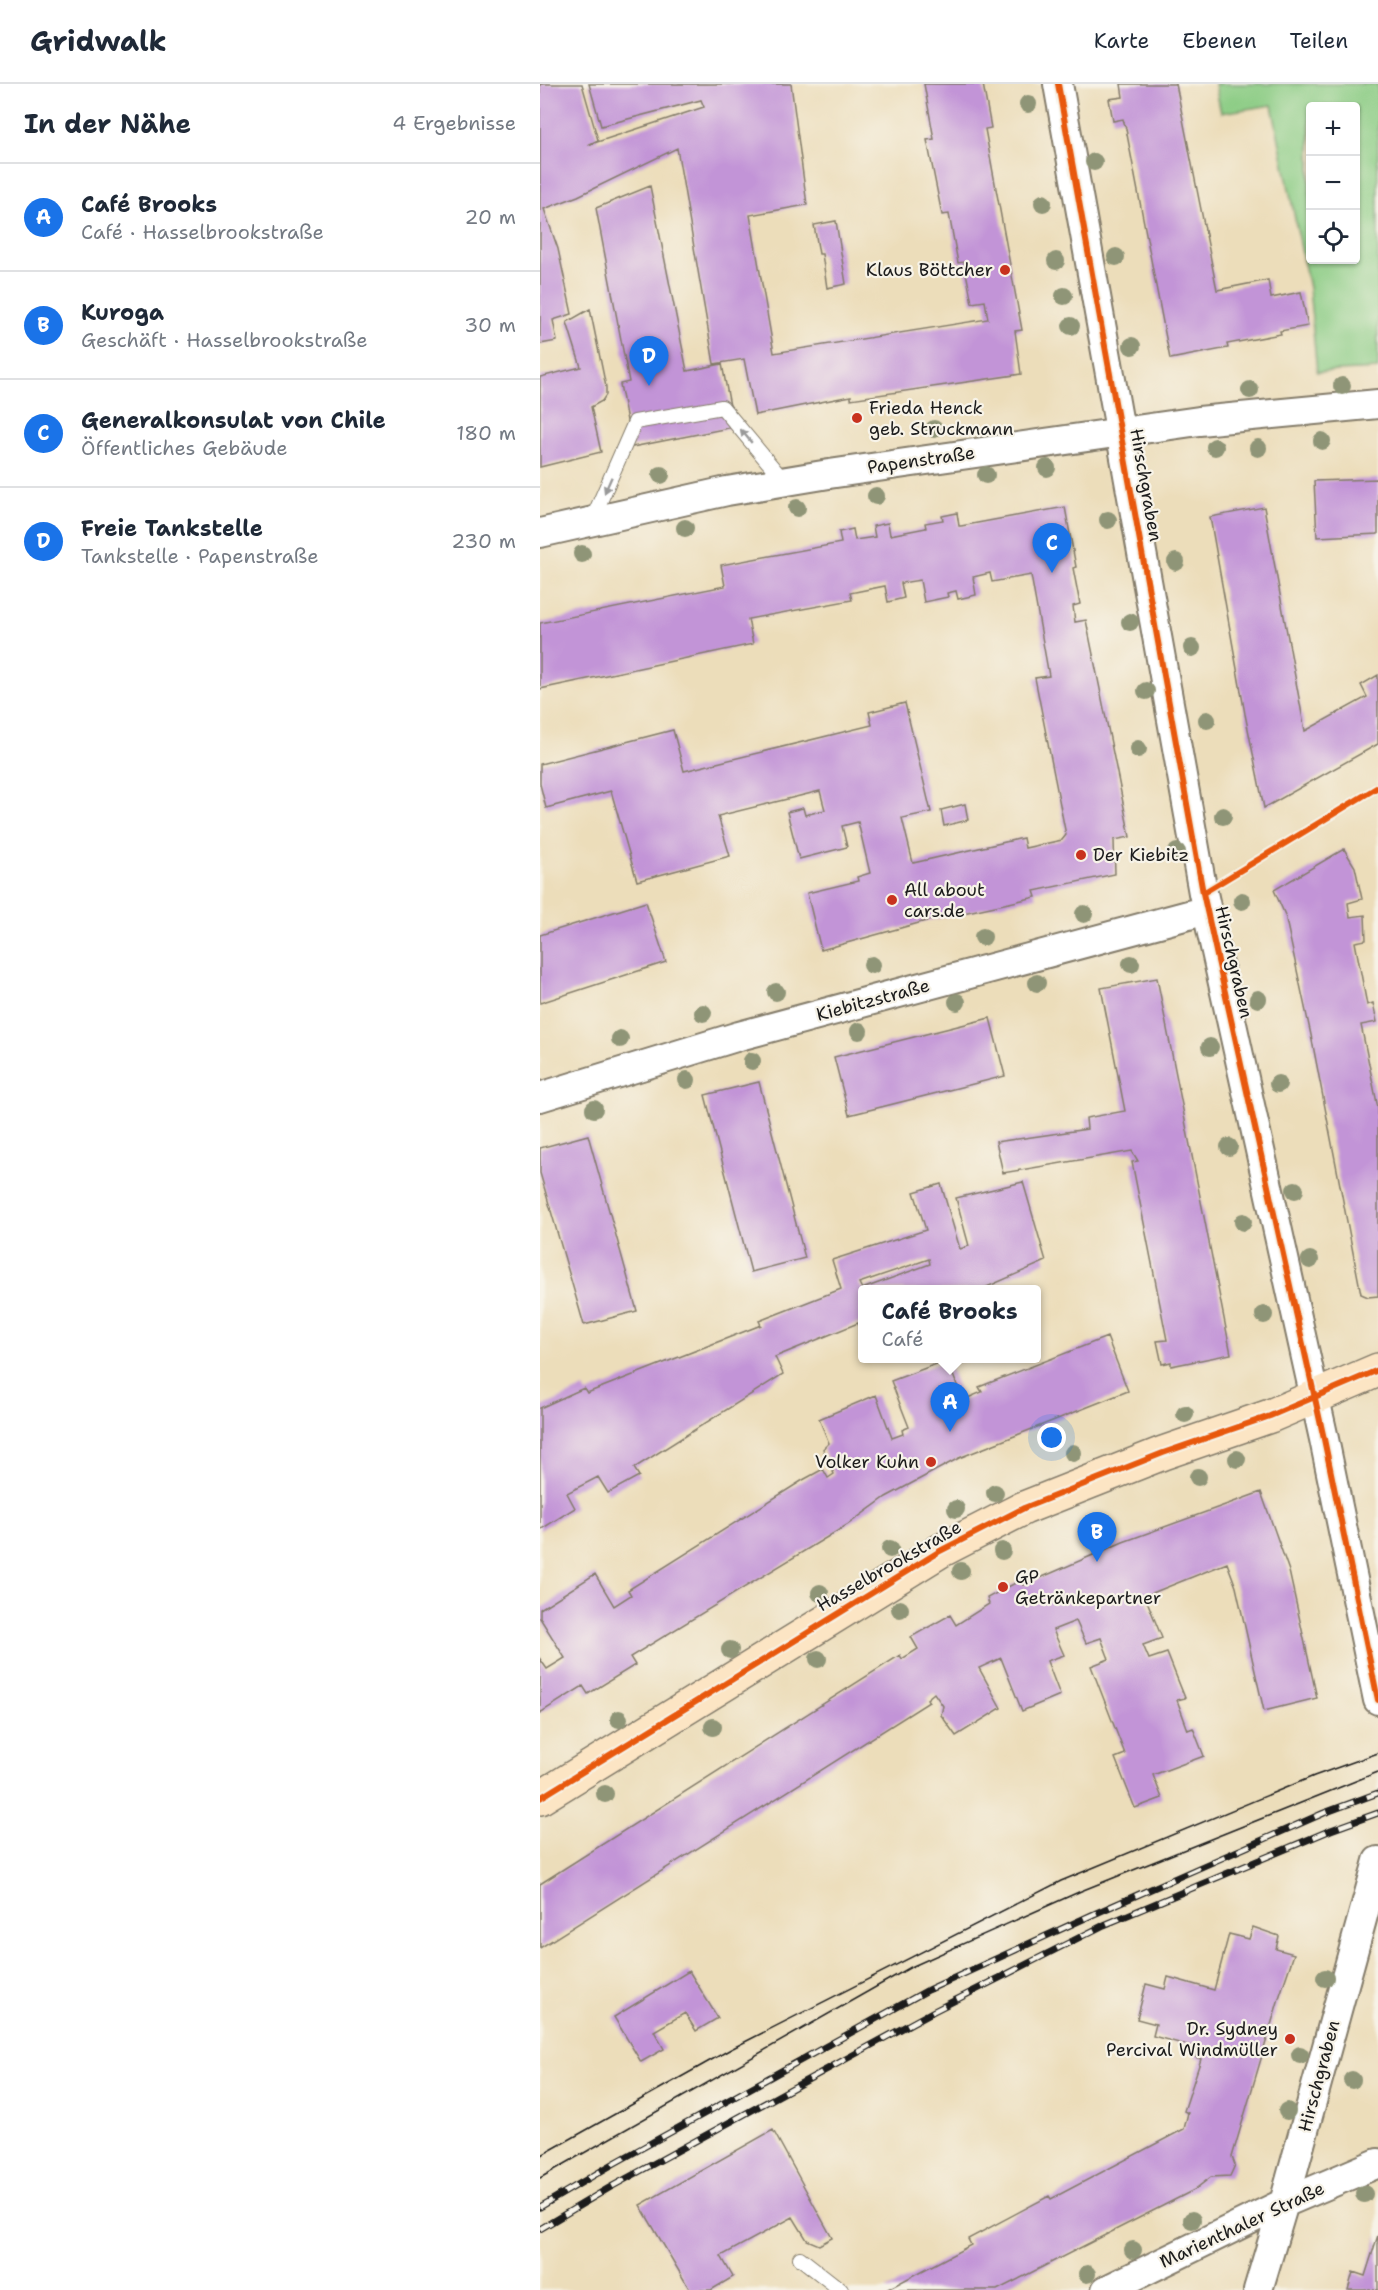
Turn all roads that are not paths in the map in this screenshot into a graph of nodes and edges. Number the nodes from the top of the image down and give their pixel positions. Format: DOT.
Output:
graph roads {
  1 [pos="1058,84"];
  2 [pos="1378,404"];
  3 [pos="1121,430"];
  4 [pos="784,481"];
  5 [pos="592,521"];
  6 [pos="540,533"];
  7 [pos="1207,910"];
  8 [pos="540,1097"];
  9 [pos="1378,1370"];
  10 [pos="1315,1395"];
  11 [pos="1378,1700"];
  12 [pos="540,1798"];
  13 [pos="1378,1861"];
  14 [pos="1378,2163"];
  15 [pos="1284,2203"];
  16 [pos="800,2258"];
  17 [pos="841,2290"];
  18 [pos="1107,2290"];
  19 [pos="1258,2290"];
  1 -- 3 [label="street, Hirschgraben"];
  2 -- 3 [label="street, Papenstraße"];
  3 -- 4 [label="street, Papenstraße"];
  3 -- 7 [label="street, Hirschgraben"];
  4 -- 5 [label="street, Papenstraße"];
  4 -- 5 [label="lane, one-way"];
  5 -- 6 [label="street, Papenstraße"];
  7 -- 8 [label="street, Kiebitzstraße"];
  7 -- 10 [label="street, Hirschgraben"];
  9 -- 10 [label="street, Hasselbrookstraße"];
  10 -- 11 [label="street, Hirschgraben"];
  10 -- 12 [label="street, Hasselbrookstraße"];
  13 -- 15 [label="street, Hirschgraben"];
  14 -- 15 [label="street, Marienthaler Straße"];
  15 -- 18 [label="street, Marienthaler Straße"];
  15 -- 19 [label="street, Hirschgraben"];
  16 -- 17 [label="lane"];
}
